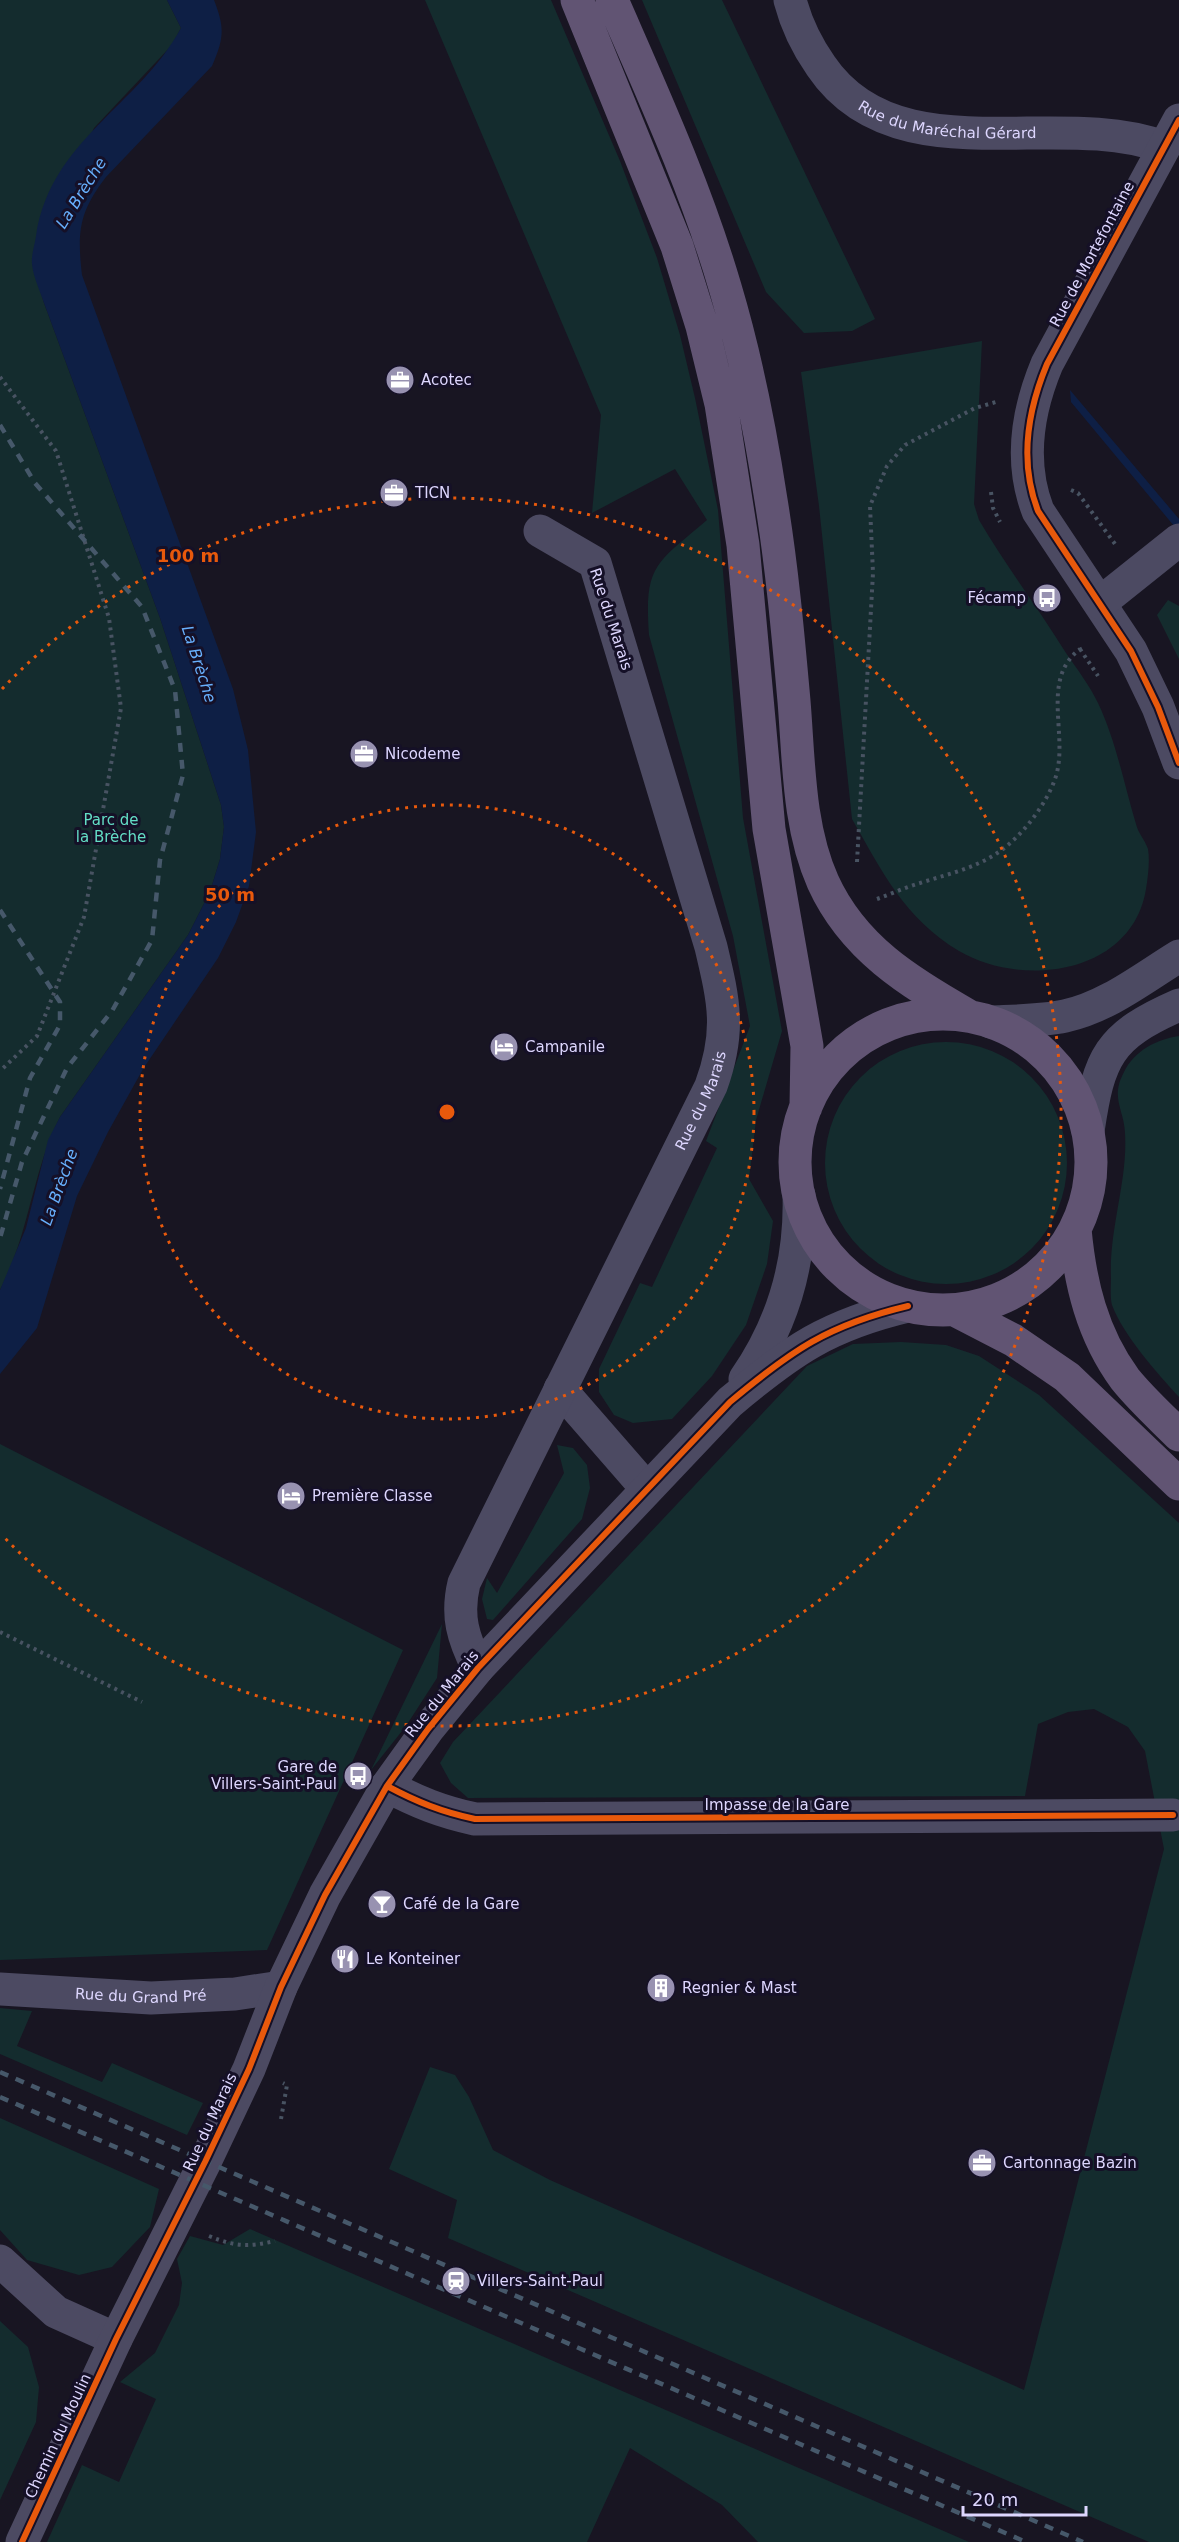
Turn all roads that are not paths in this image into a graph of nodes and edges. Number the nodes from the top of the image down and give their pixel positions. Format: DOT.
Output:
graph roads {
  1 [pos="577,0"];
  2 [pos="612,0"];
  3 [pos="790,0"];
  4 [pos="1171,133"];
  5 [pos="540,531"];
  6 [pos="1179,540"];
  7 [pos="1100,603"];
  8 [pos="1179,763"];
  9 [pos="1179,956"];
  10 [pos="1179,1005"];
  11 [pos="980,1019"];
  12 [pos="806,1107"];
  13 [pos="1088,1131"];
  14 [pos="799,1195"];
  15 [pos="1075,1229"];
  16 [pos="908,1306"];
  17 [pos="955,1310"];
  18 [pos="560,1389"];
  19 [pos="730,1402"];
  20 [pos="1179,1435"];
  21 [pos="1179,1484"];
  22 [pos="647,1489"];
  23 [pos="478,1668"];
  24 [pos="387,1786"];
  25 [pos="1173,1815"];
  26 [pos="281,1987"];
  27 [pos="0,1989"];
  28 [pos="0,2261"];
  29 [pos="116,2339"];
  30 [pos="22,2542"];
  1 -- 12 [label="main road"];
  2 -- 11 [label="main road"];
  3 -- 4 [label="street, Rue du Maréchal Gérard"];
  4 -- 7 [label="street, Rue de Mortefontaine"];
  5 -- 18 [label="street, Rue du Marais"];
  6 -- 7 [label="street"];
  7 -- 8 [label="street, Rue de Mortefontaine"];
  9 -- 11 [label="street"];
  10 -- 13 [label="street"];
  11 -- 12 [label="main road"];
  11 -- 13 [label="main road"];
  12 -- 14 [label="main road"];
  13 -- 15 [label="main road"];
  14 -- 16 [label="main road"];
  14 -- 19 [label="street, Rue du Marais"];
  15 -- 17 [label="main road"];
  15 -- 20 [label="main road"];
  16 -- 17 [label="main road"];
  16 -- 19 [label="street, Rue du Marais"];
  17 -- 21 [label="main road"];
  18 -- 22 [label="street"];
  18 -- 23 [label="street, Rue du Marais"];
  19 -- 22 [label="street, Rue du Marais"];
  22 -- 23 [label="street, Rue du Marais"];
  23 -- 24 [label="street, Rue du Marais"];
  24 -- 25 [label="street, Impasse de la Gare"];
  24 -- 26 [label="street, Rue du Marais"];
  26 -- 27 [label="street, Rue du Grand Pré"];
  26 -- 29 [label="street, Rue du Marais"];
  28 -- 29 [label="street"];
  29 -- 30 [label="street, Chemin du Moulin"];
}
